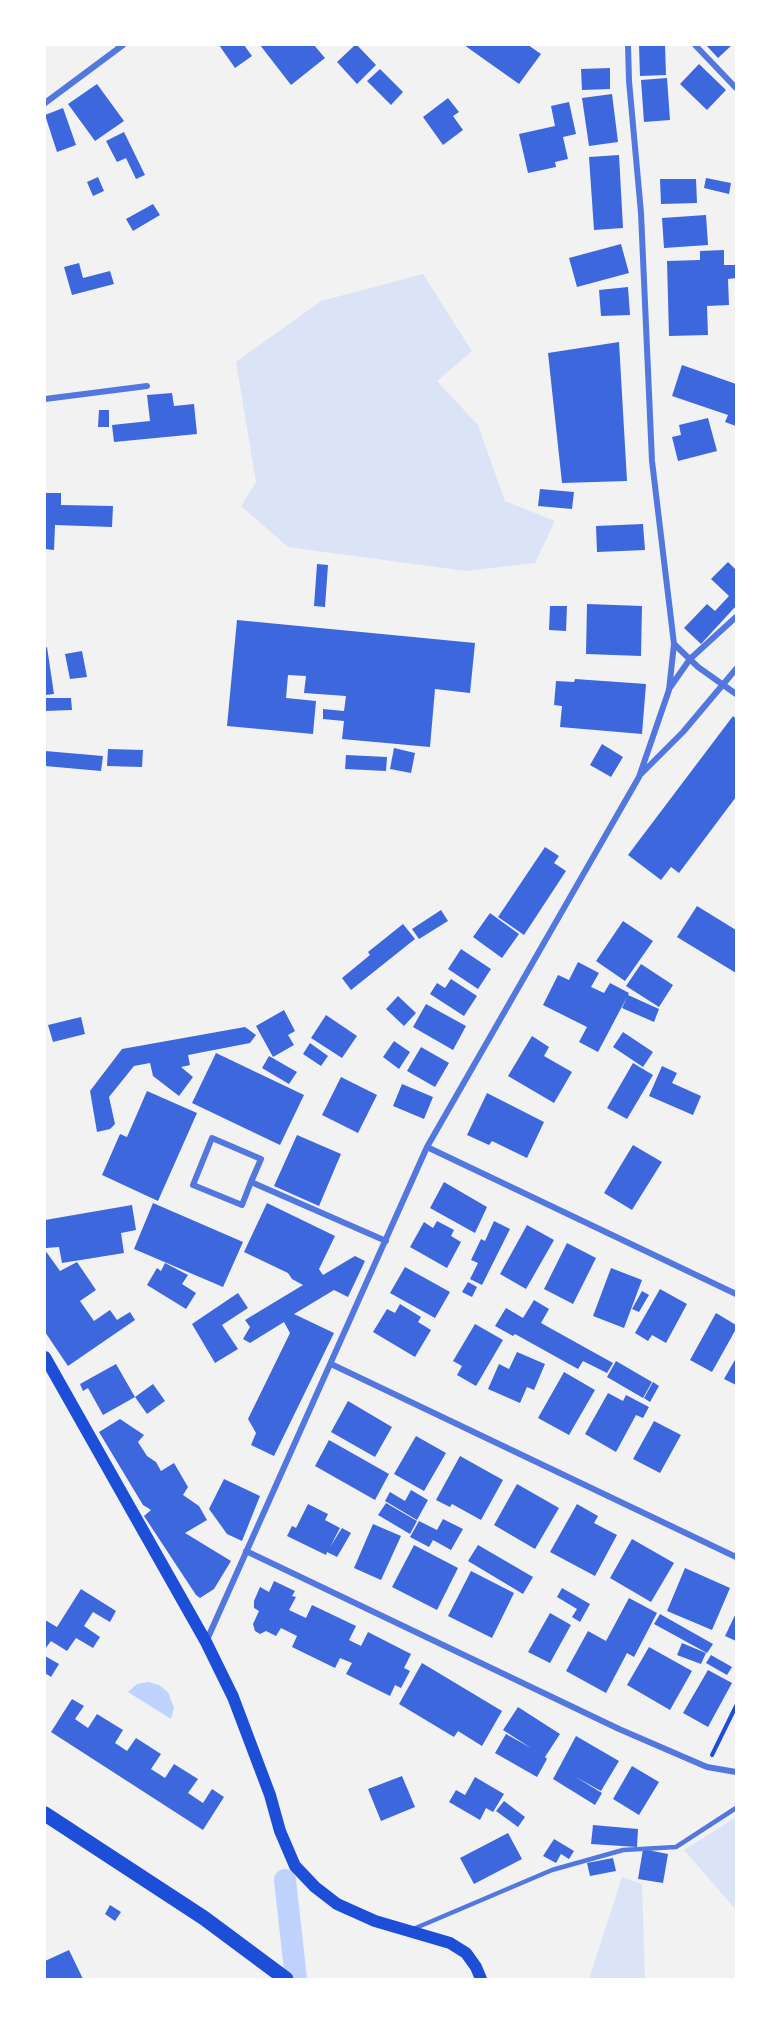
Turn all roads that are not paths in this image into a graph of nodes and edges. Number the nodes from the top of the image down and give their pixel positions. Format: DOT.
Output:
graph roads {
  1 [pos="123,45"];
  2 [pos="628,45"];
  3 [pos="695,45"];
  4 [pos="736,88"];
  5 [pos="45,103"];
  6 [pos="147,386"];
  7 [pos="45,399"];
  8 [pos="736,617"];
  9 [pos="674,644"];
  10 [pos="690,659"];
  11 [pos="736,669"];
  12 [pos="722,685"];
  13 [pos="669,690"];
  14 [pos="736,694"];
  15 [pos="639,777"];
  16 [pos="427,1147"];
  17 [pos="251,1182"];
  18 [pos="386,1241"];
  19 [pos="736,1294"];
  20 [pos="45,1357"];
  21 [pos="330,1364"];
  22 [pos="246,1551"];
  23 [pos="736,1557"];
  24 [pos="206,1642"];
  25 [pos="736,1772"];
  26 [pos="736,1808"];
  27 [pos="45,1814"];
  28 [pos="408,1931"];
  29 [pos="286,1979"];
  30 [pos="481,1979"];
  1 -- 5 [label="street"];
  2 -- 9 [label="street"];
  3 -- 4 [label="street"];
  6 -- 7 [label="street"];
  8 -- 10 [label="street"];
  9 -- 10 [label="street"];
  9 -- 13 [label="street"];
  10 -- 12 [label="street"];
  10 -- 13 [label="street"];
  11 -- 12 [label="street"];
  12 -- 14 [label="street"];
  12 -- 15 [label="street"];
  13 -- 15 [label="street"];
  15 -- 16 [label="street"];
  16 -- 18 [label="street"];
  16 -- 19 [label="street"];
  17 -- 17 [label="street"];
  17 -- 18 [label="street"];
  18 -- 21 [label="street"];
  20 -- 24 [label="main road"];
  21 -- 22 [label="street"];
  21 -- 23 [label="street"];
  22 -- 24 [label="street"];
  22 -- 25 [label="street"];
  24 -- 28 [label="main road"];
  26 -- 28 [label="lane"];
  27 -- 29 [label="main road"];
  28 -- 30 [label="main road"];
}
